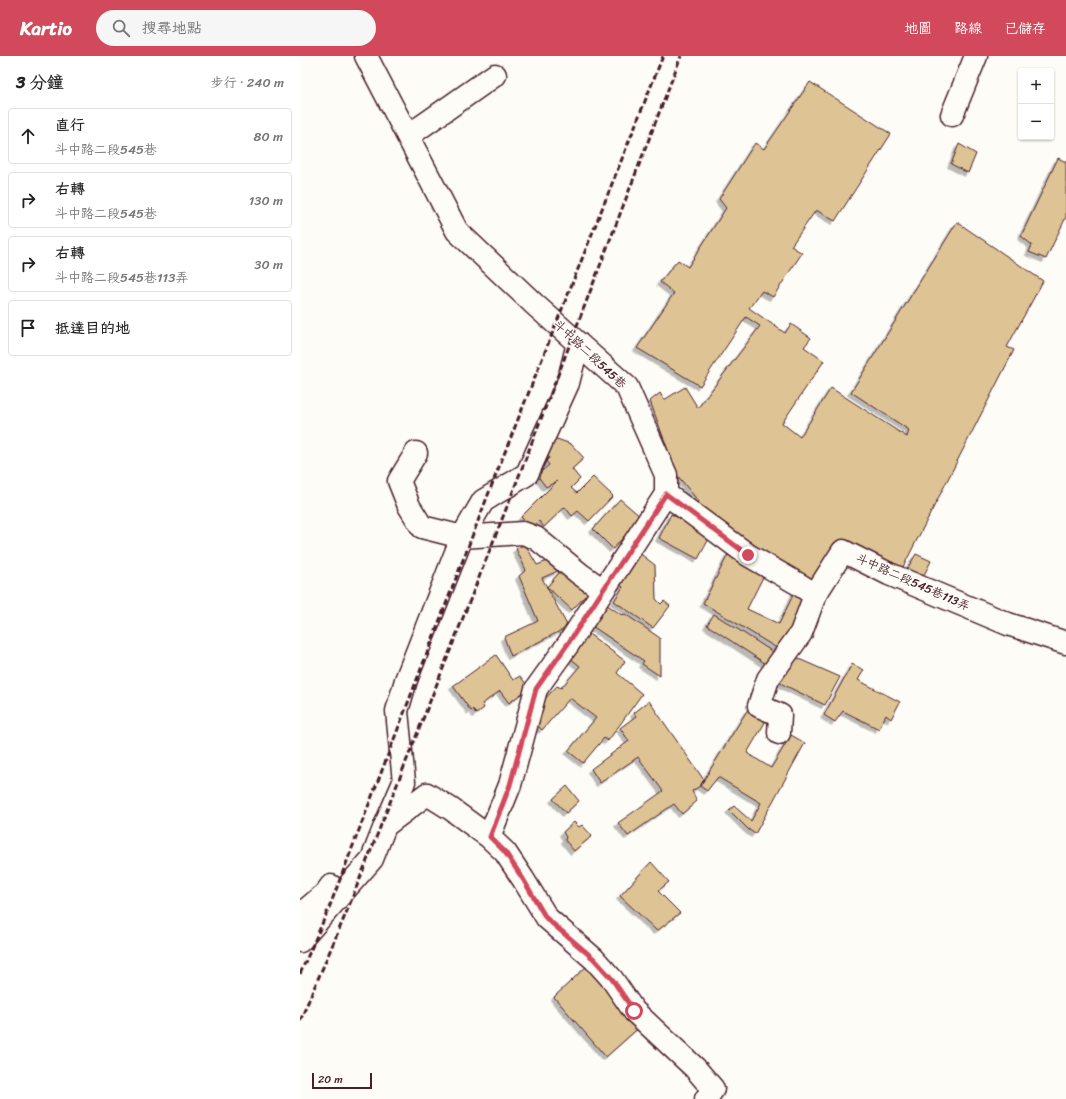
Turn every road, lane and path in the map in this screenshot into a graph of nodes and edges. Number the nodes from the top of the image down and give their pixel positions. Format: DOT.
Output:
graph roads {
  1 [pos="366,56"];
  2 [pos="976,56"];
  3 [pos="495,75"];
  4 [pos="952,115"];
  5 [pos="408,136"];
  6 [pos="578,343"];
  7 [pos="416,453"];
  8 [pos="666,494"];
  9 [pos="462,537"];
  10 [pos="603,590"];
  11 [pos="815,595"];
  12 [pos="1066,643"];
  13 [pos="779,733"];
  14 [pos="404,782"];
  15 [pos="427,794"];
  16 [pos="385,826"];
  17 [pos="490,837"];
  18 [pos="300,915"];
  19 [pos="300,941"];
  20 [pos="706,1099"];
  1 -- 5 [label="lane, 斗中路二段545巷"];
  2 -- 4 [label="lane"];
  3 -- 5 [label="lane"];
  5 -- 6 [label="lane, 斗中路二段545巷"];
  6 -- 8 [label="lane, 斗中路二段545巷"];
  6 -- 9 [label="lane"];
  7 -- 9 [label="lane"];
  8 -- 10 [label="lane"];
  8 -- 11 [label="lane"];
  9 -- 10 [label="lane"];
  9 -- 14 [label="lane"];
  10 -- 17 [label="lane"];
  11 -- 12 [label="lane, 斗中路二段545巷113弄"];
  11 -- 13 [label="lane"];
  14 -- 15 [label="lane"];
  14 -- 16 [label="lane"];
  15 -- 16 [label="lane"];
  15 -- 17 [label="lane"];
  16 -- 18 [label="lane"];
  16 -- 19 [label="lane"];
  17 -- 20 [label="lane"];
}
